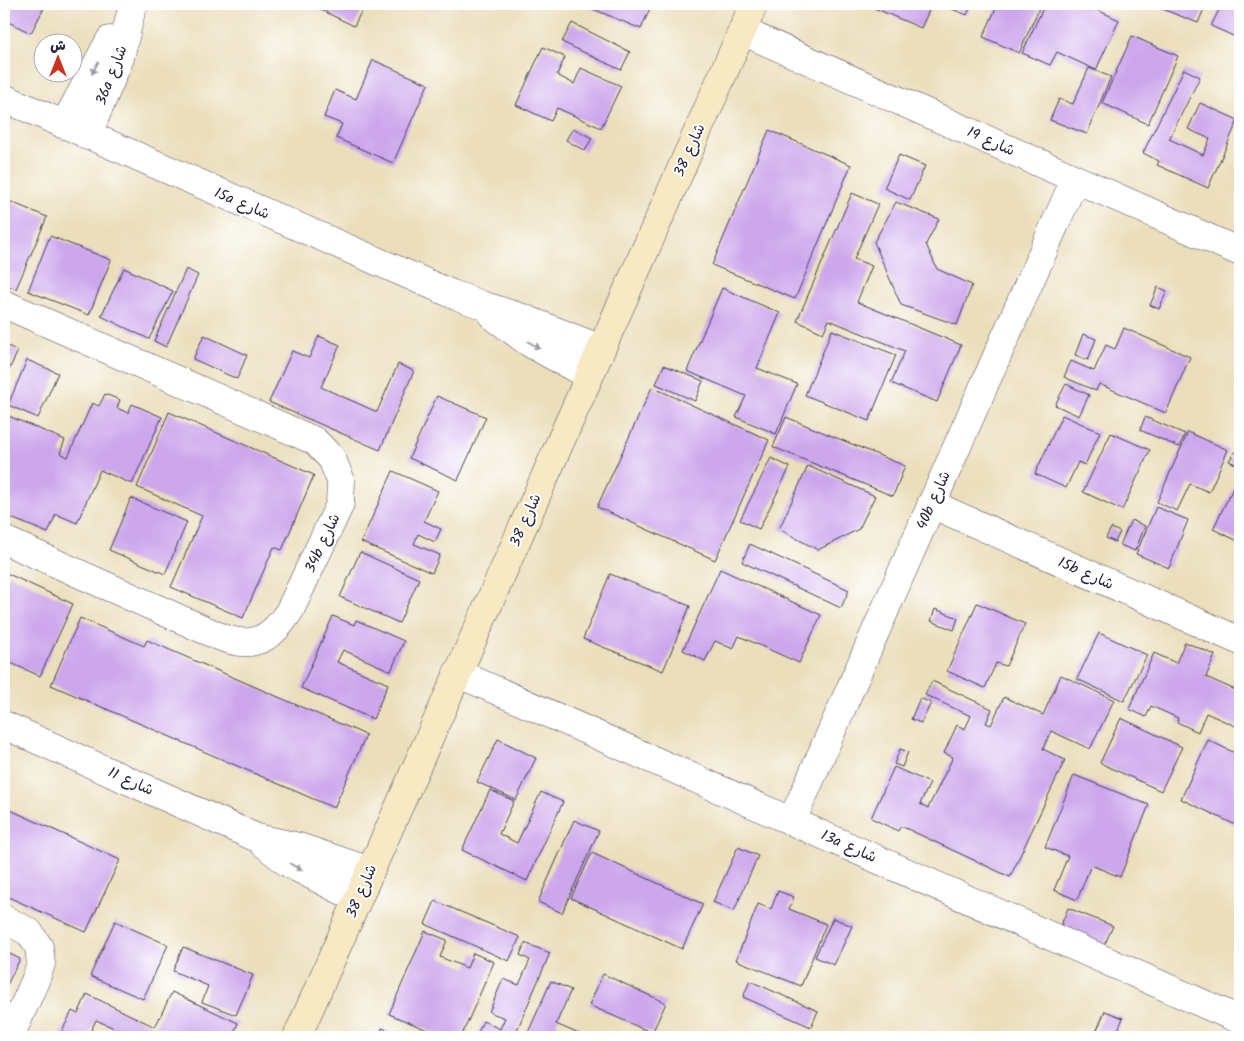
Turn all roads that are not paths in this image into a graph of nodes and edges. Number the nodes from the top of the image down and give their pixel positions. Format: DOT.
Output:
graph roads {
  1 [pos="754,4"];
  2 [pos="132,8"];
  3 [pos="742,31"];
  4 [pos="4,98"];
  5 [pos="76,130"];
  6 [pos="1075,179"];
  7 [pos="1240,252"];
  8 [pos="4,304"];
  9 [pos="482,305"];
  10 [pos="601,349"];
  11 [pos="589,376"];
  12 [pos="931,504"];
  13 [pos="4,540"];
  14 [pos="1240,641"];
  15 [pos="457,673"];
  16 [pos="4,725"];
  17 [pos="792,821"];
  18 [pos="257,838"];
  19 [pos="370,871"];
  20 [pos="358,900"];
  21 [pos="4,919"];
  22 [pos="1240,1020"];
  23 [pos="10,1037"];
  24 [pos="297,1037"];
  1 -- 3 [label="street, شارع 38"];
  2 -- 5 [label="street, 36a شارع"];
  3 -- 6 [label="street, شارع 19"];
  3 -- 10 [label="street, شارع 38"];
  4 -- 5 [label="street, 15a شارع"];
  5 -- 9 [label="street, 15a شارع"];
  6 -- 7 [label="street, شارع 19"];
  6 -- 12 [label="street, 40b شارع"];
  8 -- 13 [label="street, 34b شارع"];
  9 -- 10 [label="street, 15a شارع"];
  9 -- 11 [label="street, 15a شارع, one-way"];
  10 -- 11 [label="street, شارع 38"];
  11 -- 15 [label="street, شارع 38"];
  12 -- 14 [label="street, 15b شارع"];
  12 -- 17 [label="street, 40b شارع"];
  15 -- 17 [label="street, 13a شارع"];
  15 -- 19 [label="street, شارع 38"];
  16 -- 18 [label="street, شارع 11"];
  17 -- 22 [label="street, 13a شارع"];
  18 -- 19 [label="street, شارع 11"];
  18 -- 20 [label="street, شارع 11, one-way"];
  19 -- 20 [label="street, شارع 38"];
  20 -- 24 [label="street, شارع 38"];
  21 -- 23 [label="street"];
}
